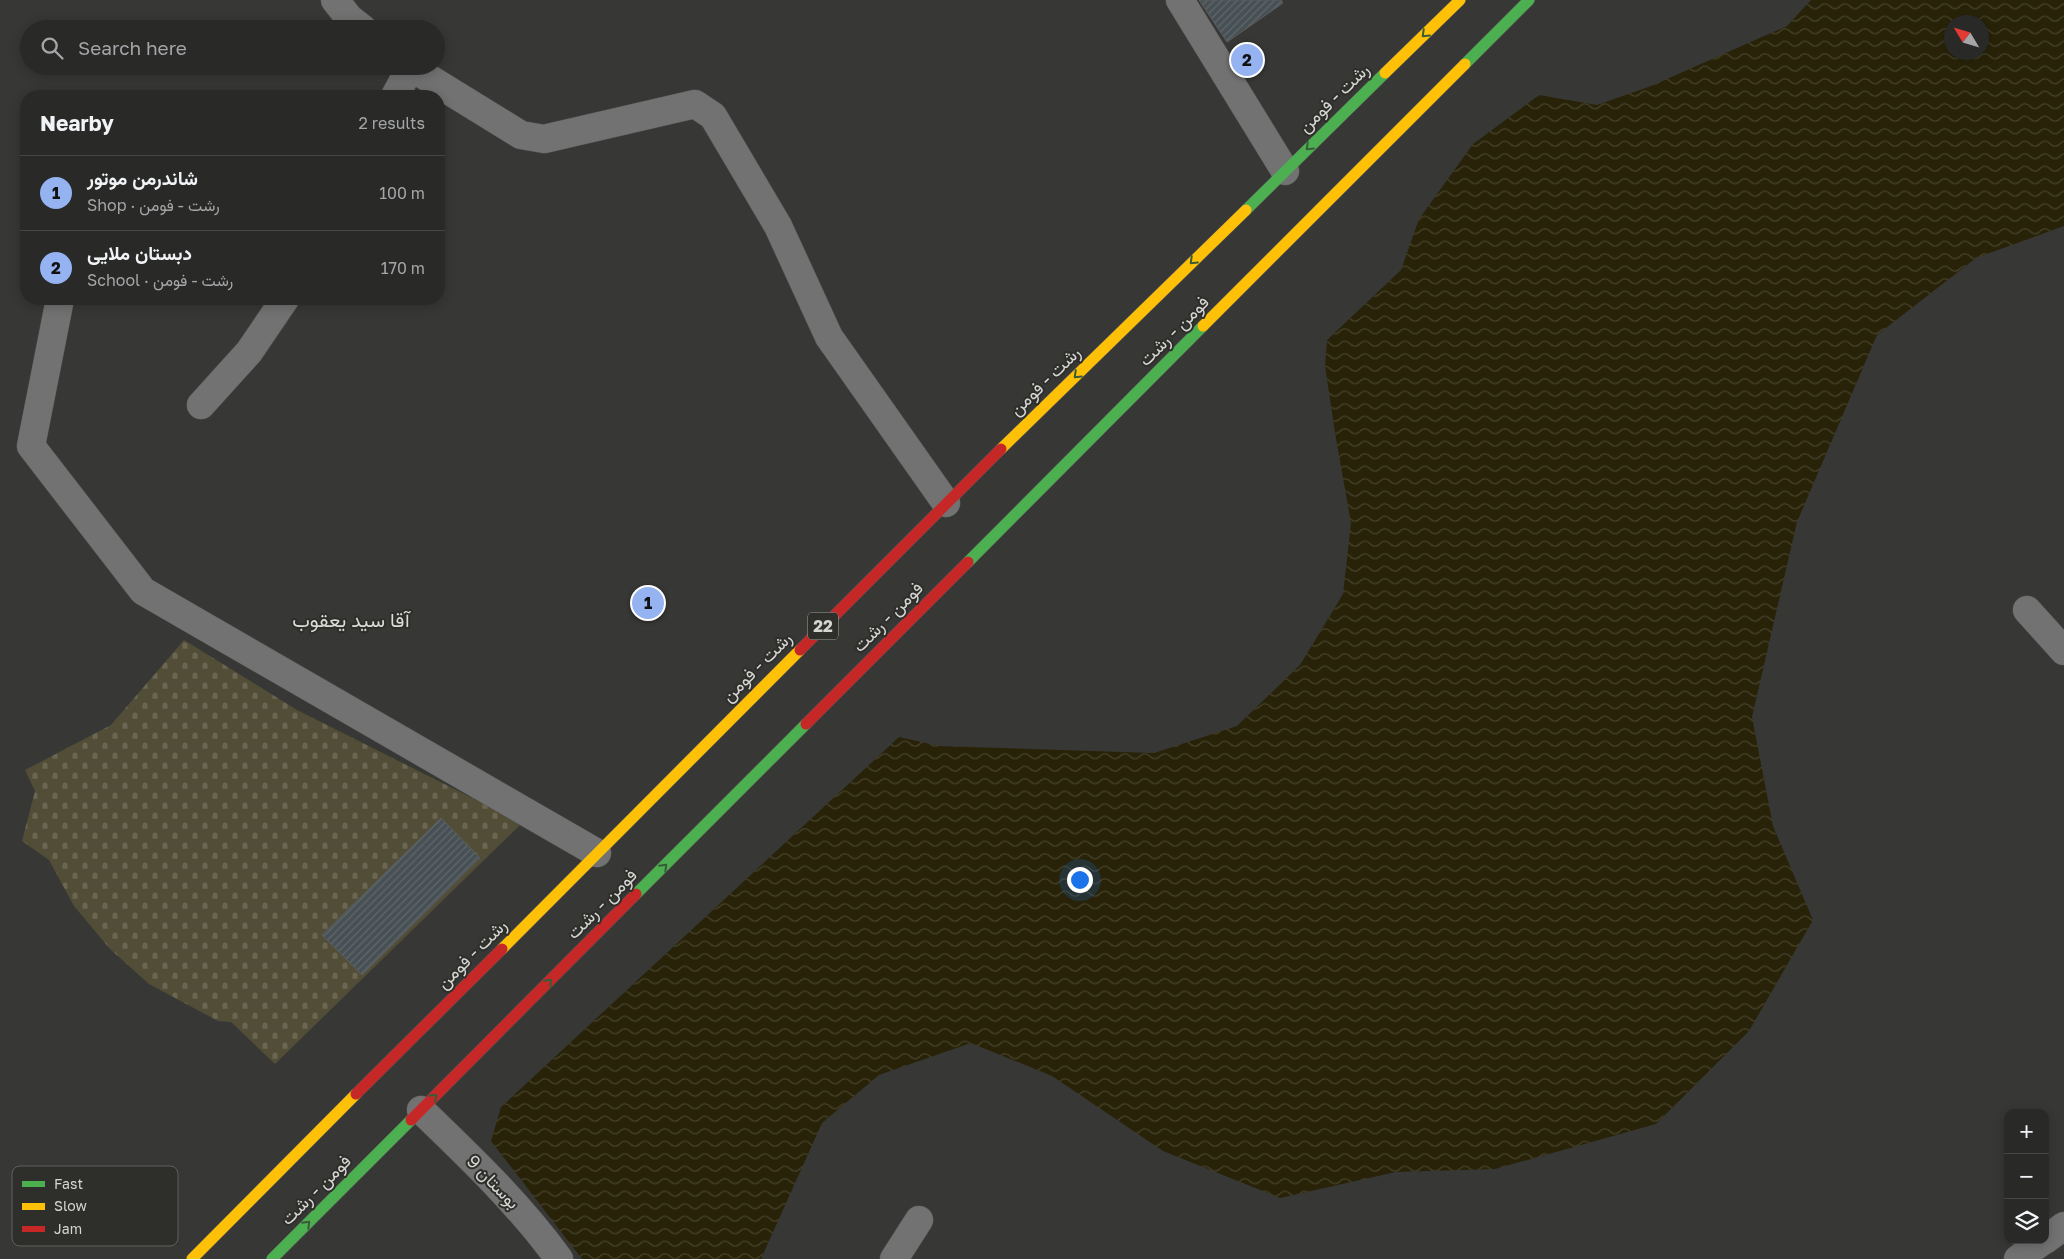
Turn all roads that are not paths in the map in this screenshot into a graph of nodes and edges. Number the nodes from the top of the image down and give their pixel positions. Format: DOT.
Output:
graph roads {
  1 [pos="335,0"];
  2 [pos="1180,0"];
  3 [pos="1460,0"];
  4 [pos="1529,0"];
  5 [pos="352,20"];
  6 [pos="406,75"];
  7 [pos="423,75"];
  8 [pos="398,90"];
  9 [pos="1285,171"];
  10 [pos="59,305"];
  11 [pos="281,305"];
  12 [pos="201,405"];
  13 [pos="946,503"];
  14 [pos="2027,610"];
  15 [pos="2064,651"];
  16 [pos="597,853"];
  17 [pos="421,1110"];
  18 [pos="919,1220"];
  19 [pos="2064,1226"];
  20 [pos="2049,1237"];
  21 [pos="2039,1244"];
  22 [pos="192,1259"];
  23 [pos="272,1259"];
  24 [pos="559,1259"];
  25 [pos="894,1259"];
  26 [pos="2018,1259"];
  1 -- 5 [label="street"];
  2 -- 9 [label="street"];
  3 -- 9 [label="highway, رشت - فومن / 22, one-way"];
  17 -- 4 [label="highway, فومن - رشت, one-way"];
  6 -- 8 [label="street"];
  7 -- 13 [label="street"];
  9 -- 13 [label="highway, رشت - فومن / 22, one-way"];
  10 -- 16 [label="street"];
  11 -- 12 [label="street"];
  13 -- 16 [label="highway, رشت - فومن / 22"];
  14 -- 15 [label="street"];
  16 -- 22 [label="highway, رشت - فومن / 22"];
  23 -- 17 [label="highway, فومن - رشت, one-way"];
  17 -- 24 [label="street, بوستان 9"];
  18 -- 25 [label="street"];
  19 -- 20 [label="street"];
  21 -- 26 [label="street"];
}
